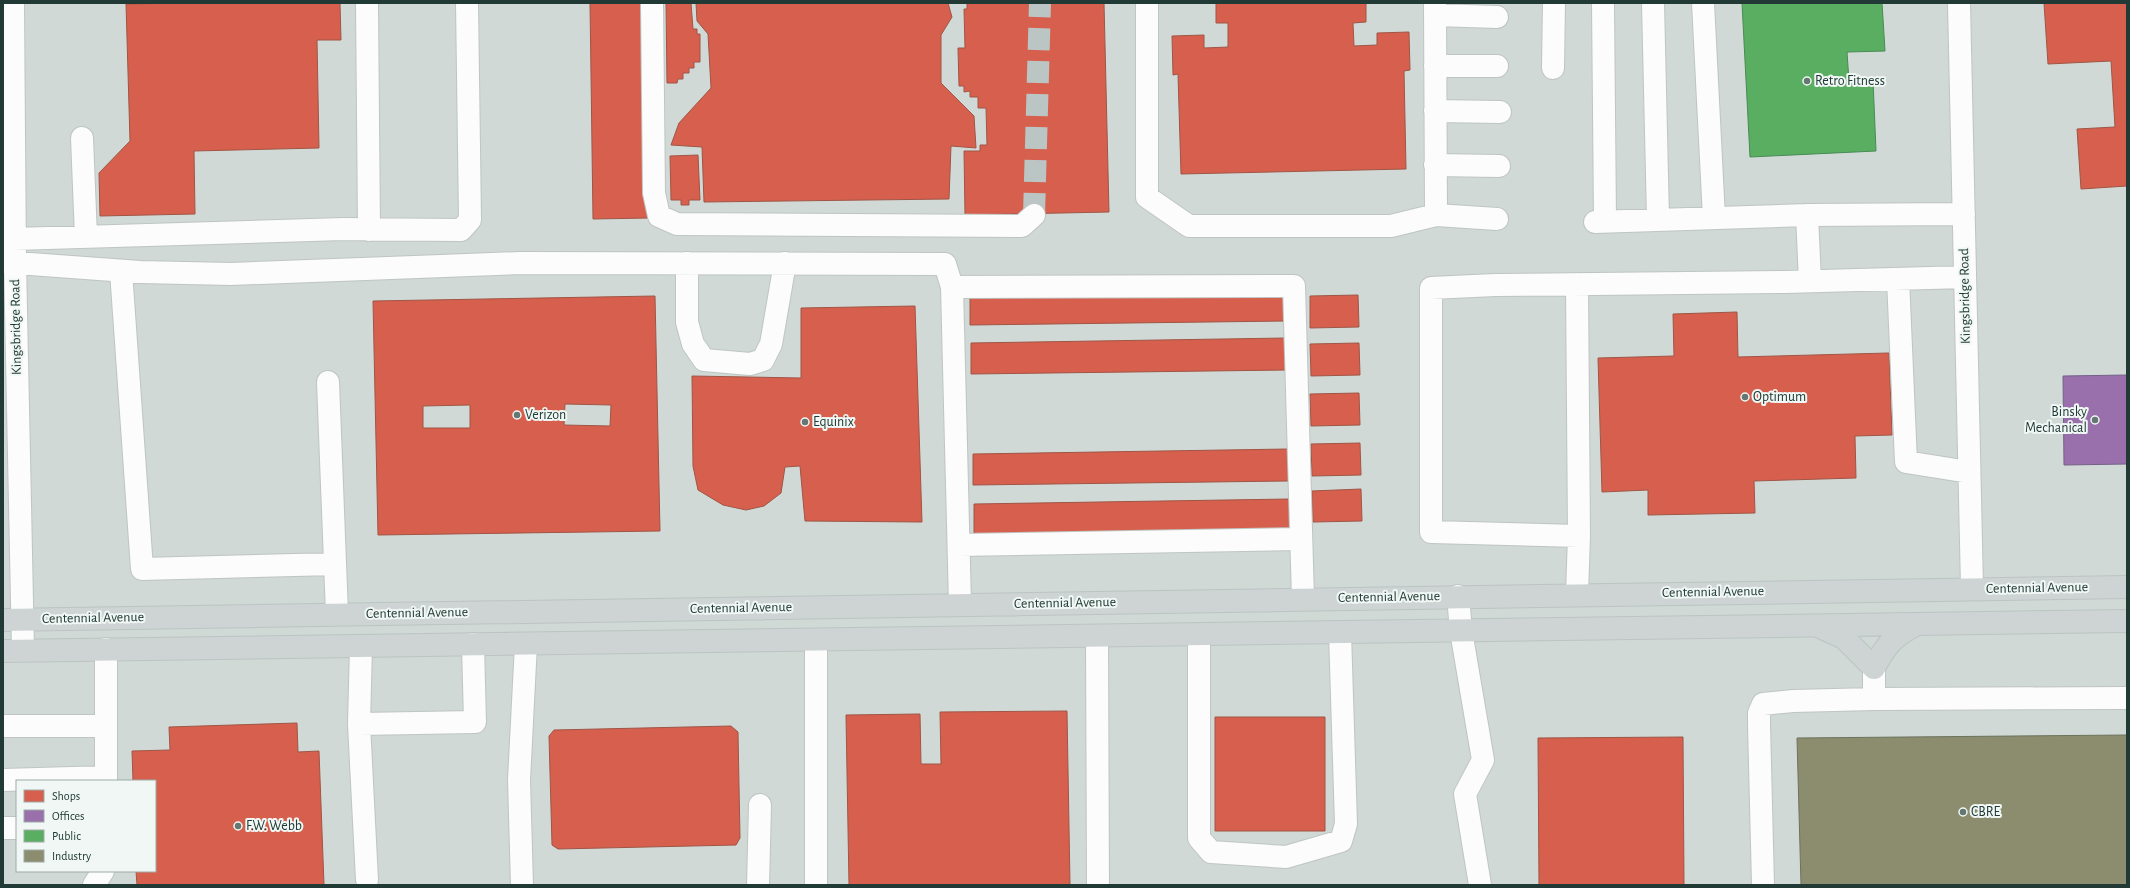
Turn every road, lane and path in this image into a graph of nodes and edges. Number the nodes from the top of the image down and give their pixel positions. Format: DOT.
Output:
graph roads {
  1 [pos="13,3"];
  2 [pos="367,3"];
  3 [pos="467,3"];
  4 [pos="652,3"];
  5 [pos="1147,3"];
  6 [pos="1554,3"];
  7 [pos="1603,3"];
  8 [pos="1653,3"];
  9 [pos="1703,3"];
  10 [pos="1960,3"];
  11 [pos="1435,9"];
  12 [pos="1498,17"];
  13 [pos="8,48"];
  14 [pos="1435,66"];
  15 [pos="1497,66"];
  16 [pos="1553,68"];
  17 [pos="1435,111"];
  18 [pos="1500,112"];
  19 [pos="8,133"];
  20 [pos="82,138"];
  21 [pos="1436,165"];
  22 [pos="1499,166"];
  23 [pos="1964,214"];
  24 [pos="1034,215"];
  25 [pos="1436,215"];
  26 [pos="1807,215"];
  27 [pos="1714,218"];
  28 [pos="1497,219"];
  29 [pos="1658,220"];
  30 [pos="369,230"];
  31 [pos="86,237"];
  32 [pos="14,239"];
  33 [pos="9,262"];
  34 [pos="687,263"];
  35 [pos="785,263"];
  36 [pos="121,271"];
  37 [pos="1965,277"];
  38 [pos="1898,279"];
  39 [pos="1810,281"];
  40 [pos="1577,284"];
  41 [pos="952,287"];
  42 [pos="328,382"];
  43 [pos="10,396"];
  44 [pos="1969,472"];
  45 [pos="1579,536"];
  46 [pos="1301,539"];
  47 [pos="959,544"];
  48 [pos="335,564"];
  49 [pos="2127,587"];
  50 [pos="1972,588"];
  51 [pos="1577,594"];
  52 [pos="1458,596"];
  53 [pos="1303,599"];
  54 [pos="960,604"];
  55 [pos="337,614"];
  56 [pos="13,619"];
  57 [pos="2127,621"];
  58 [pos="1919,623"];
  59 [pos="1819,627"];
  60 [pos="1461,631"];
  61 [pos="1340,633"];
  62 [pos="1199,635"];
  63 [pos="1096,636"];
  64 [pos="816,640"];
  65 [pos="473,644"];
  66 [pos="526,644"];
  67 [pos="361,646"];
  68 [pos="106,649"];
  69 [pos="13,650"];
  70 [pos="1874,668"];
  71 [pos="2127,698"];
  72 [pos="1874,699"];
  73 [pos="359,724"];
  74 [pos="3,726"];
  75 [pos="105,726"];
  76 [pos="106,779"];
  77 [pos="3,780"];
  78 [pos="760,805"];
  79 [pos="3,828"];
  80 [pos="16,828"];
  81 [pos="102,872"];
  82 [pos="367,880"];
  83 [pos="94,885"];
  84 [pos="522,885"];
  85 [pos="758,885"];
  86 [pos="816,885"];
  87 [pos="1098,885"];
  88 [pos="1480,885"];
  89 [pos="1763,885"];
  1 -- 13 [label="street, Kingsbridge Road"];
  2 -- 30 [label="street"];
  3 -- 30 [label="street"];
  4 -- 24 [label="street"];
  5 -- 25 [label="street"];
  6 -- 16 [label="street"];
  7 -- 29 [label="street"];
  8 -- 29 [label="street"];
  9 -- 27 [label="street"];
  10 -- 23 [label="street, Kingsbridge Road"];
  11 -- 12 [label="street"];
  11 -- 14 [label="street"];
  13 -- 19 [label="street, Kingsbridge Road"];
  14 -- 15 [label="street"];
  14 -- 17 [label="street"];
  17 -- 18 [label="street"];
  17 -- 21 [label="street"];
  19 -- 32 [label="street, Kingsbridge Road"];
  20 -- 31 [label="street"];
  21 -- 22 [label="street"];
  21 -- 25 [label="street"];
  23 -- 26 [label="street"];
  23 -- 37 [label="street, Kingsbridge Road"];
  25 -- 28 [label="street"];
  26 -- 27 [label="street"];
  26 -- 39 [label="street"];
  27 -- 29 [label="street"];
  30 -- 31 [label="street"];
  31 -- 32 [label="street"];
  32 -- 33 [label="street, Kingsbridge Road"];
  33 -- 36 [label="street"];
  33 -- 43 [label="street, Kingsbridge Road"];
  34 -- 35 [label="street"];
  34 -- 35 [label="street"];
  34 -- 36 [label="street"];
  35 -- 41 [label="street"];
  36 -- 48 [label="street"];
  37 -- 38 [label="street"];
  37 -- 44 [label="street, Kingsbridge Road"];
  38 -- 39 [label="street"];
  38 -- 44 [label="street"];
  39 -- 40 [label="street"];
  40 -- 45 [label="street"];
  40 -- 45 [label="street"];
  41 -- 46 [label="street"];
  41 -- 47 [label="street"];
  42 -- 48 [label="street"];
  43 -- 56 [label="street, Kingsbridge Road"];
  44 -- 50 [label="street, Kingsbridge Road"];
  45 -- 51 [label="street"];
  46 -- 47 [label="street"];
  46 -- 53 [label="street"];
  47 -- 54 [label="street"];
  48 -- 55 [label="street"];
  49 -- 50 [label="main road, Centennial Avenue"];
  50 -- 51 [label="main road, Centennial Avenue"];
  51 -- 52 [label="main road, Centennial Avenue"];
  52 -- 53 [label="main road, Centennial Avenue"];
  52 -- 60 [label="street"];
  53 -- 54 [label="main road, Centennial Avenue"];
  54 -- 55 [label="main road, Centennial Avenue"];
  55 -- 56 [label="main road, Centennial Avenue"];
  56 -- 69 [label="street, Kingsbridge Road"];
  57 -- 58 [label="main road"];
  58 -- 59 [label="main road"];
  58 -- 70 [label="main road"];
  59 -- 60 [label="main road"];
  59 -- 70 [label="main road"];
  60 -- 61 [label="main road"];
  60 -- 88 [label="street"];
  61 -- 62 [label="main road"];
  61 -- 62 [label="street"];
  62 -- 63 [label="main road"];
  63 -- 64 [label="main road"];
  63 -- 87 [label="street"];
  64 -- 66 [label="main road"];
  64 -- 86 [label="street"];
  65 -- 66 [label="main road"];
  65 -- 67 [label="main road"];
  65 -- 73 [label="street"];
  66 -- 84 [label="street"];
  67 -- 68 [label="main road"];
  67 -- 73 [label="street"];
  68 -- 69 [label="main road"];
  68 -- 75 [label="street"];
  70 -- 72 [label="street"];
  71 -- 72 [label="street"];
  72 -- 89 [label="street"];
  73 -- 82 [label="street"];
  74 -- 75 [label="street"];
  75 -- 76 [label="street"];
  76 -- 77 [label="street"];
  78 -- 85 [label="street"];
  79 -- 80 [label="street"];
  81 -- 83 [label="street"];
}
